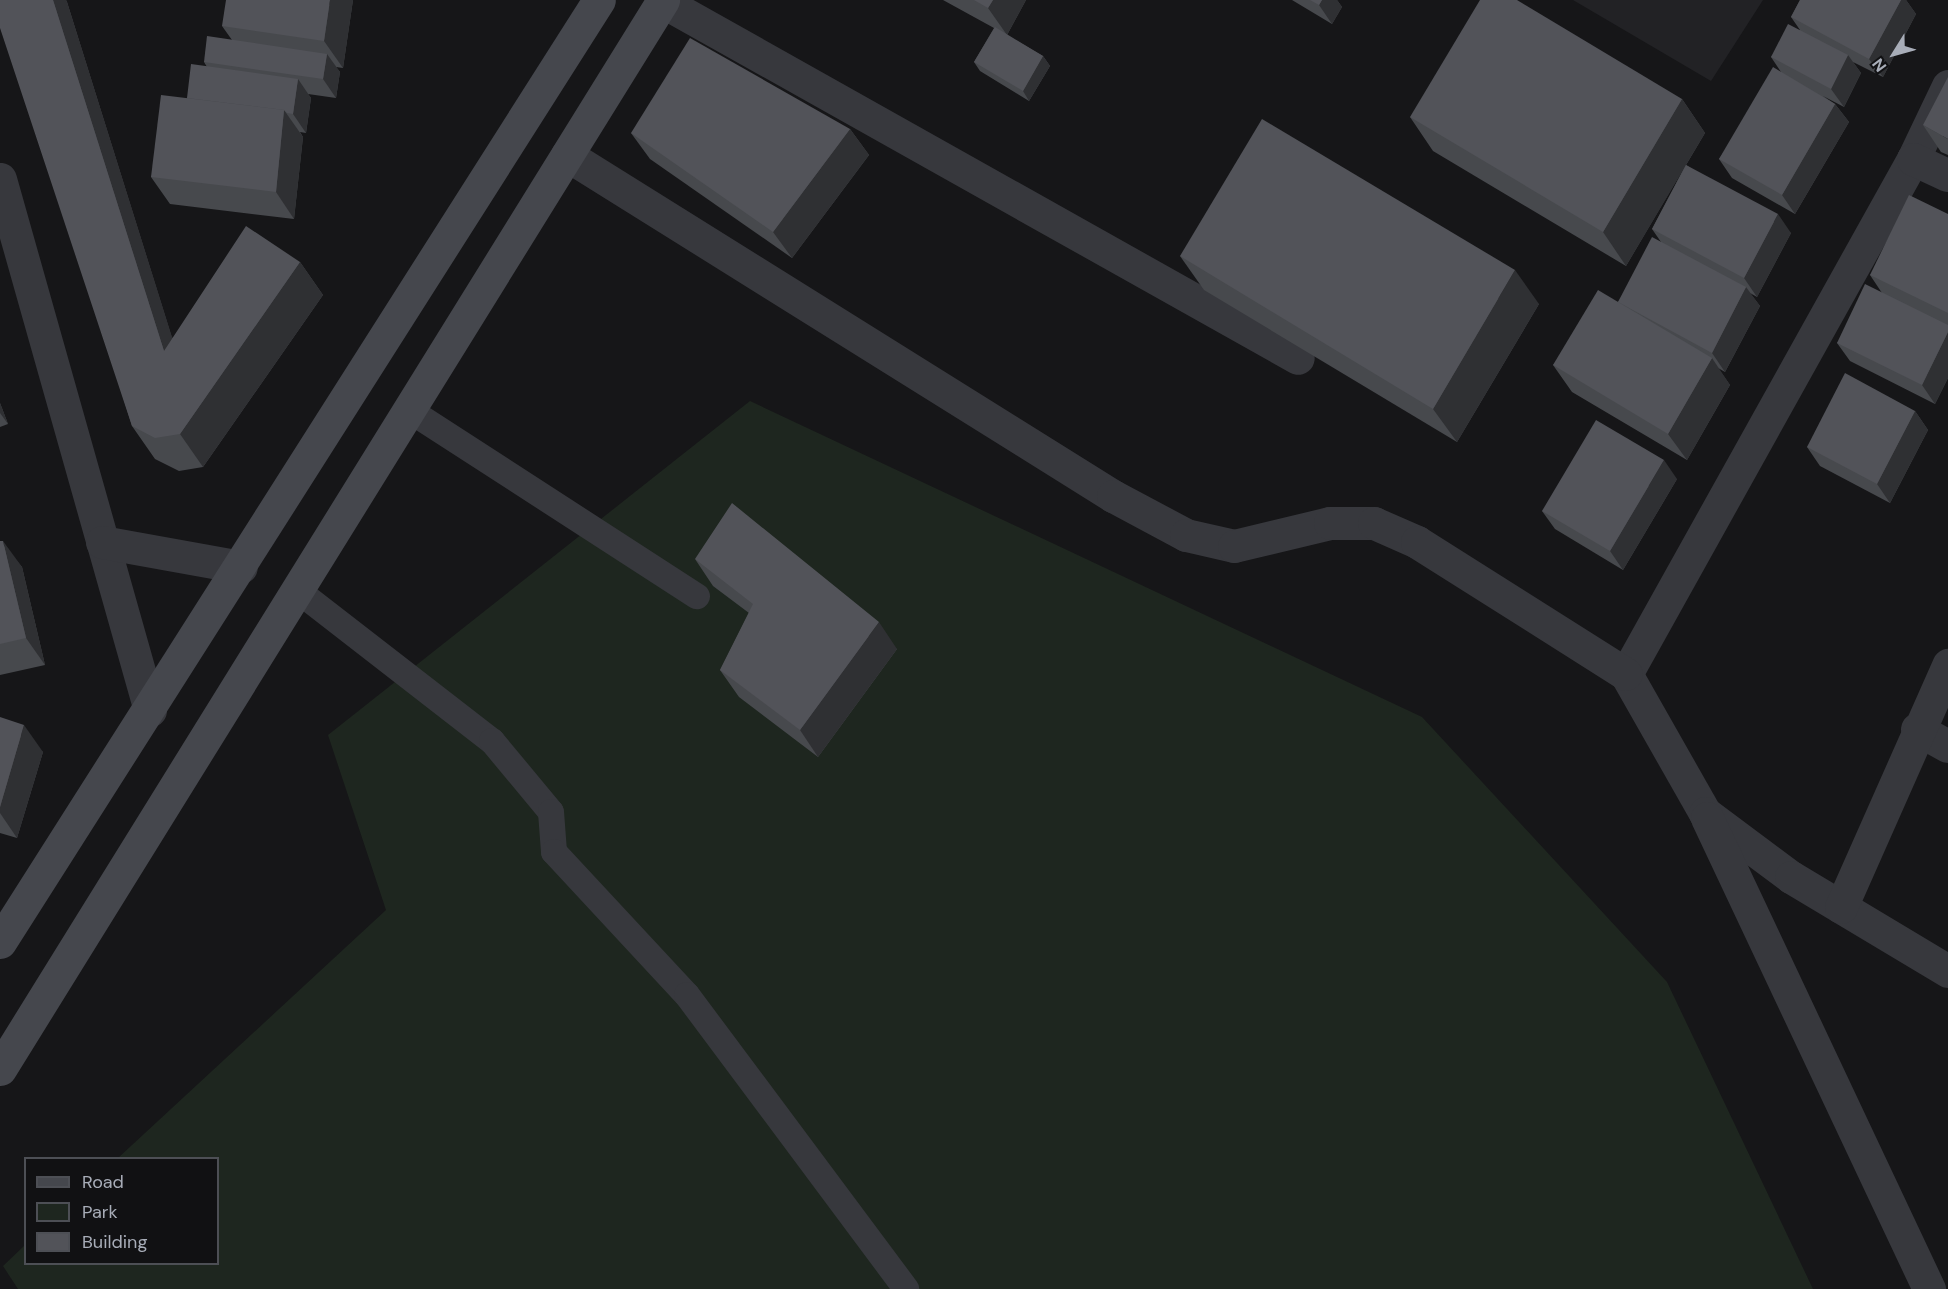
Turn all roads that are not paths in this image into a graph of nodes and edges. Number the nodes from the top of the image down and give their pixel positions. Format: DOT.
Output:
graph roads {
  1 [pos="599,0"];
  2 [pos="662,1"];
  3 [pos="1948,86"];
  4 [pos="567,155"];
  5 [pos="1913,159"];
  6 [pos="1948,175"];
  7 [pos="0,178"];
  8 [pos="13,283"];
  9 [pos="1298,358"];
  10 [pos="409,410"];
  11 [pos="102,542"];
  12 [pos="241,567"];
  13 [pos="297,590"];
  14 [pos="697,596"];
  15 [pos="1948,665"];
  16 [pos="1626,674"];
  17 [pos="150,710"];
  18 [pos="1917,729"];
  19 [pos="1948,746"];
  20 [pos="1705,813"];
  21 [pos="1840,907"];
  22 [pos="0,942"];
  23 [pos="1948,971"];
  24 [pos="0,1068"];
  25 [pos="906,1289"];
  26 [pos="1929,1289"];
  1 -- 12 [label="main road"];
  2 -- 4 [label="main road"];
  2 -- 9 [label="street"];
  3 -- 5 [label="street"];
  4 -- 10 [label="main road"];
  4 -- 16 [label="street"];
  5 -- 6 [label="street"];
  5 -- 16 [label="street"];
  7 -- 8 [label="street"];
  8 -- 11 [label="street"];
  10 -- 13 [label="main road"];
  10 -- 14 [label="lane"];
  11 -- 12 [label="street"];
  11 -- 17 [label="street"];
  12 -- 17 [label="main road"];
  13 -- 24 [label="main road"];
  13 -- 25 [label="lane"];
  15 -- 18 [label="street"];
  16 -- 20 [label="street"];
  17 -- 22 [label="main road"];
  18 -- 19 [label="street"];
  18 -- 21 [label="street"];
  20 -- 21 [label="street"];
  20 -- 26 [label="street"];
  21 -- 23 [label="street"];
}
